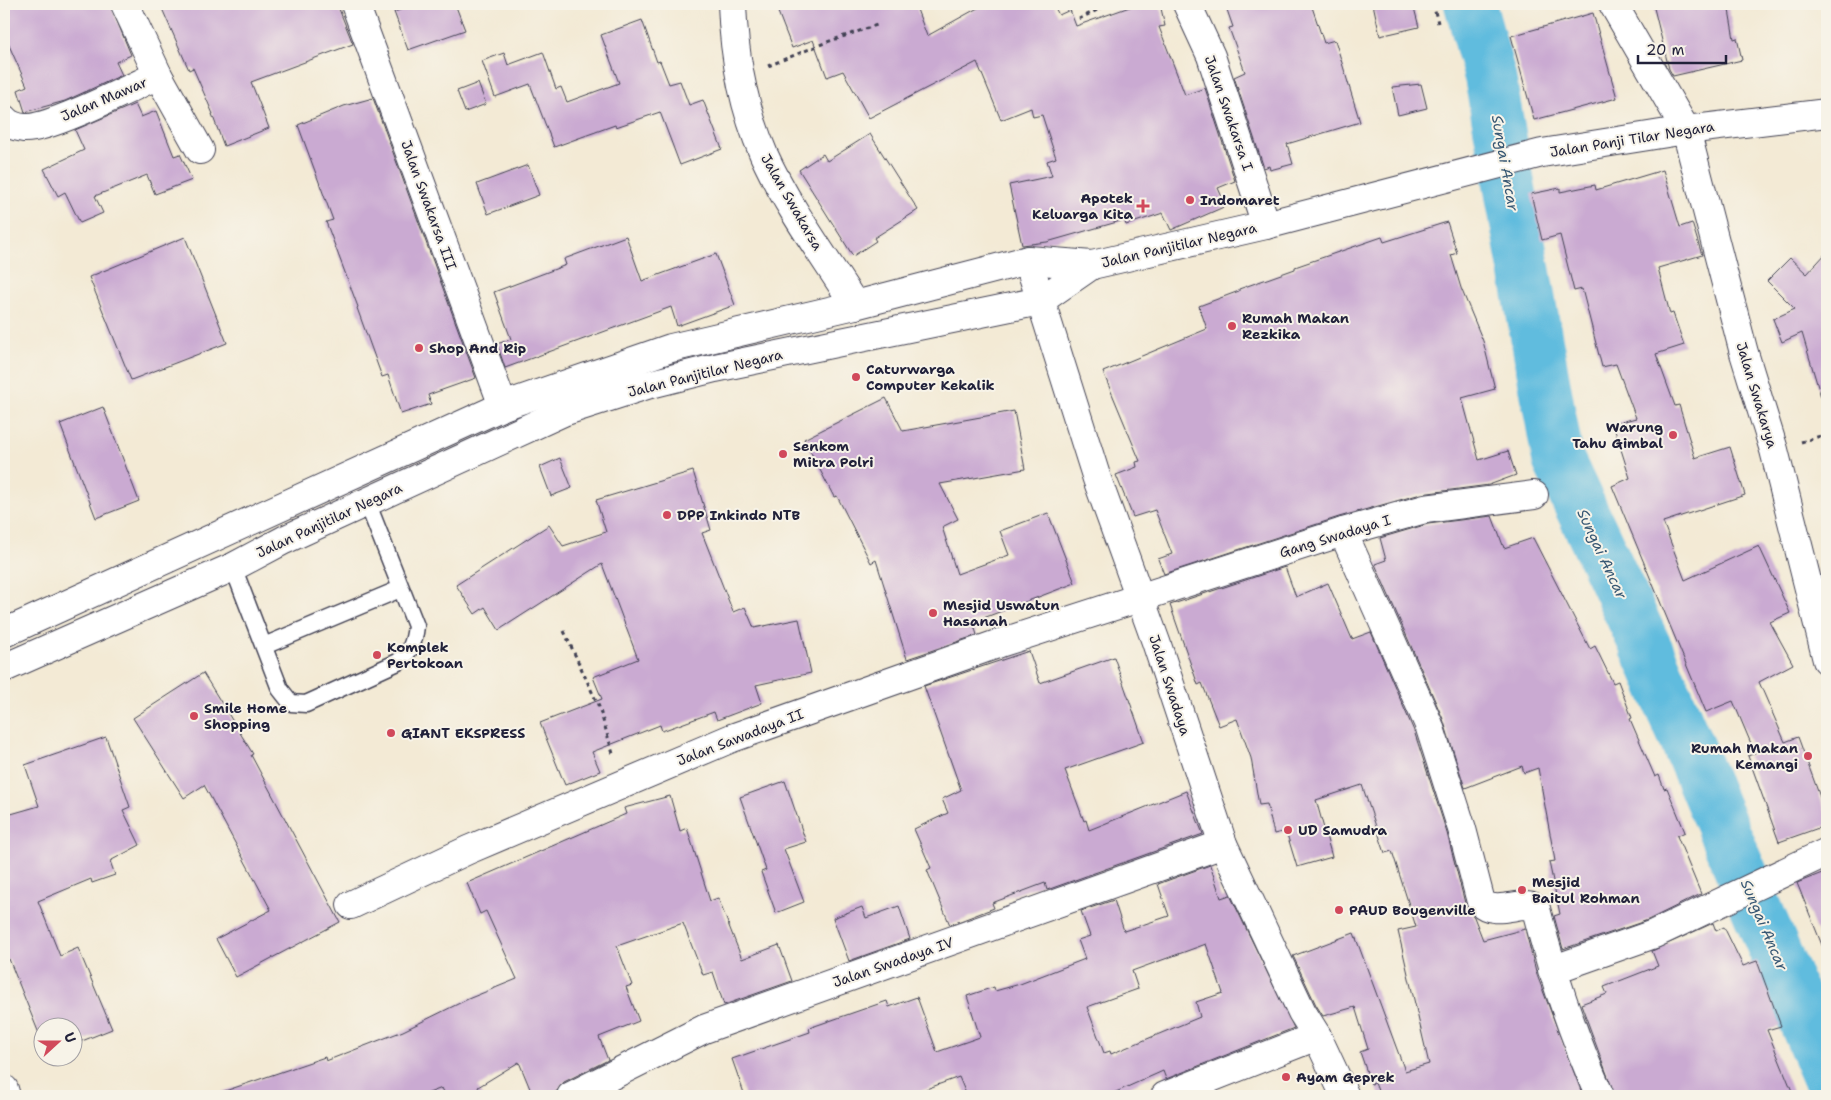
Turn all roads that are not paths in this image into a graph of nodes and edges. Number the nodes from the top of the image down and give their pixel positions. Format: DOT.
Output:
graph roads {
  1 [pos="125,4"];
  2 [pos="355,4"];
  3 [pos="732,4"];
  4 [pos="1187,4"];
  5 [pos="1613,4"];
  6 [pos="158,75"];
  7 [pos="1827,113"];
  8 [pos="4,119"];
  9 [pos="1686,130"];
  10 [pos="200,150"];
  11 [pos="1438,179"];
  12 [pos="1266,225"];
  13 [pos="1028,260"];
  14 [pos="1092,265"];
  15 [pos="1040,301"];
  16 [pos="855,305"];
  17 [pos="503,406"];
  18 [pos="1534,495"];
  19 [pos="367,502"];
  20 [pos="1343,532"];
  21 [pos="233,567"];
  22 [pos="400,589"];
  23 [pos="1140,597"];
  24 [pos="63,607"];
  25 [pos="4,634"];
  26 [pos="78,636"];
  27 [pos="264,646"];
  28 [pos="1827,660"];
  29 [pos="4,668"];
  30 [pos="1223,844"];
  31 [pos="1827,852"];
  32 [pos="351,905"];
  33 [pos="1552,970"];
  34 [pos="1317,1036"];
  35 [pos="4,1089"];
  36 [pos="6,1096"];
  37 [pos="571,1096"];
  38 [pos="1165,1096"];
  39 [pos="1345,1096"];
  40 [pos="1600,1096"];
  1 -- 6 [label="street, Jalan Mawar"];
  2 -- 17 [label="street, Jalan Swakarsa III"];
  3 -- 16 [label="street, Jalan Swakarsa"];
  4 -- 12 [label="street, Jalan Swakarsa I"];
  5 -- 9 [label="street, Jalan Swakarya"];
  6 -- 8 [label="street, Jalan Mawar"];
  6 -- 10 [label="street"];
  7 -- 9 [label="street, Jalan Panji Tilar Negara"];
  9 -- 11 [label="street, Jalan Panji Tilar Negara"];
  9 -- 28 [label="street, Jalan Swakarya"];
  11 -- 12 [label="street, Jalan Panjitilar Negara"];
  12 -- 14 [label="street, Jalan Panjitilar Negara"];
  13 -- 14 [label="street"];
  13 -- 15 [label="street, Jalan Swadaya"];
  13 -- 16 [label="street"];
  14 -- 15 [label="street, Jalan Panjitilar Negara"];
  15 -- 19 [label="street, Jalan Panjitilar Negara"];
  15 -- 23 [label="street, Jalan Swadaya"];
  16 -- 17 [label="street"];
  17 -- 24 [label="street"];
  18 -- 20 [label="street, Gang Swadaya I"];
  19 -- 21 [label="street, Jalan Panjitilar Negara"];
  19 -- 22 [label="lane"];
  20 -- 23 [label="street, Gang Swadaya I"];
  20 -- 33 [label="street"];
  21 -- 26 [label="street, Jalan Panjitilar Negara"];
  21 -- 27 [label="lane"];
  22 -- 27 [label="lane"];
  22 -- 27 [label="lane"];
  23 -- 30 [label="street, Jalan Swadaya"];
  23 -- 32 [label="street, Jalan Sawadaya II"];
  24 -- 25 [label="street"];
  24 -- 26 [label="street"];
  26 -- 29 [label="street, Jalan Panjitilar Negara"];
  30 -- 34 [label="street, Jalan Swadaya"];
  30 -- 37 [label="street, Jalan Swadaya IV"];
  31 -- 33 [label="street"];
  33 -- 40 [label="street"];
  34 -- 38 [label="street"];
  34 -- 39 [label="street, Jalan Swadaya"];
  35 -- 36 [label="street"];
}
